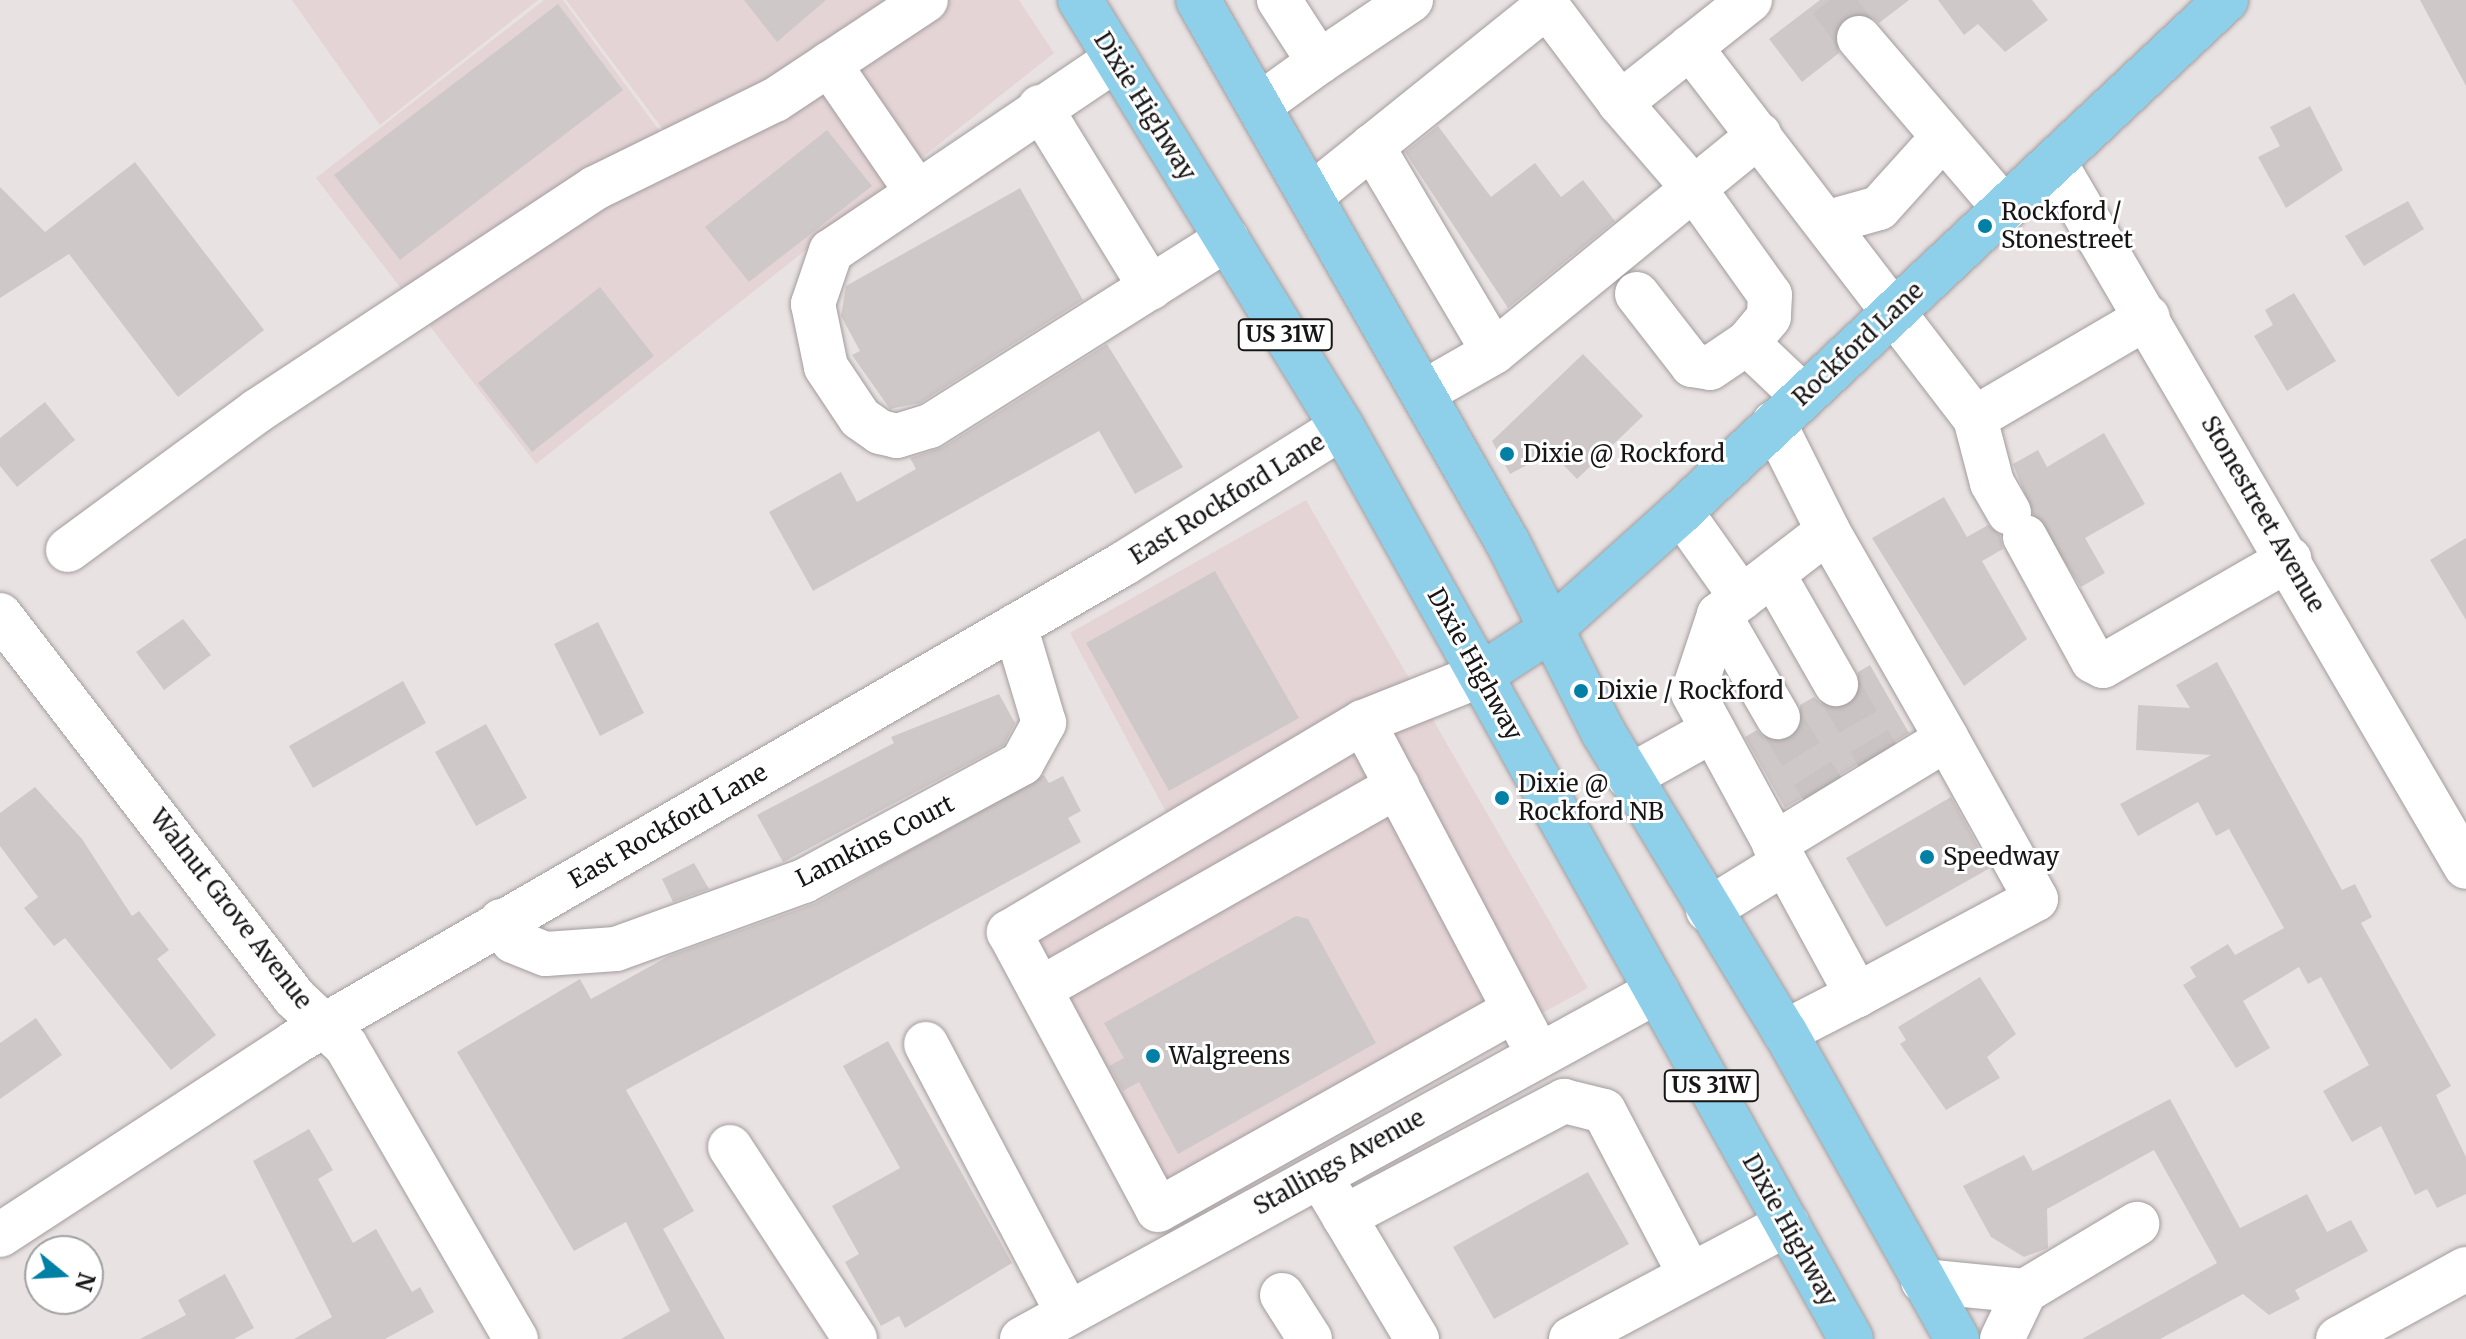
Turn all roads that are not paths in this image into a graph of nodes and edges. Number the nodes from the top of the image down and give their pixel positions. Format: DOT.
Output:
graph roads {
  1 [pos="926,0"];
  2 [pos="1080,0"];
  3 [pos="1279,0"];
  4 [pos="1411,0"];
  5 [pos="1750,0"];
  6 [pos="2226,0"];
  7 [pos="1209,4"];
  8 [pos="1859,38"];
  9 [pos="1690,47"];
  10 [pos="1116,59"];
  11 [pos="1319,62"];
  12 [pos="829,64"];
  13 [pos="1620,103"];
  14 [pos="1261,104"];
  15 [pos="1040,107"];
  16 [pos="1759,135"];
  17 [pos="1943,137"];
  18 [pos="1372,146"];
  19 [pos="2055,163"];
  20 [pos="915,189"];
  21 [pos="1695,190"];
  22 [pos="1313,194"];
  23 [pos="2005,209"];
  24 [pos="1829,222"];
  25 [pos="1227,239"];
  26 [pos="1151,288"];
  27 [pos="1637,294"];
  28 [pos="1897,307"];
  29 [pos="2148,317"];
  30 [pos="1747,343"];
  31 [pos="1494,352"];
  32 [pos="1424,392"];
  33 [pos="1788,410"];
  34 [pos="1975,418"];
  35 [pos="1342,427"];
  36 [pos="1681,512"];
  37 [pos="1828,531"];
  38 [pos="68,550"];
  39 [pos="2289,559"];
  40 [pos="1745,596"];
  41 [pos="0,615"];
  42 [pos="1015,626"];
  43 [pos="1550,630"];
  44 [pos="1481,675"];
  45 [pos="1836,684"];
  46 [pos="1778,717"];
  47 [pos="1363,722"];
  48 [pos="1713,730"];
  49 [pos="1947,739"];
  50 [pos="1629,777"];
  51 [pos="1397,786"];
  52 [pos="1779,854"];
  53 [pos="2466,867"];
  54 [pos="1708,910"];
  55 [pos="501,921"];
  56 [pos="1040,989"];
  57 [pos="1657,991"];
  58 [pos="1857,995"];
  59 [pos="1515,1010"];
  60 [pos="325,1026"];
  61 [pos="1785,1032"];
  62 [pos="926,1044"];
  63 [pos="1538,1054"];
  64 [pos="730,1147"];
  65 [pos="1318,1173"];
  66 [pos="1344,1217"];
  67 [pos="1787,1224"];
  68 [pos="2137,1224"];
  69 [pos="0,1235"];
  70 [pos="2466,1269"];
  71 [pos="1690,1275"];
  72 [pos="1923,1281"];
  73 [pos="2025,1291"];
  74 [pos="1282,1295"];
  75 [pos="1068,1313"];
  76 [pos="516,1339"];
  77 [pos="855,1339"];
  78 [pos="1022,1339"];
  79 [pos="1310,1339"];
  80 [pos="1417,1339"];
  81 [pos="1571,1339"];
  82 [pos="1851,1339"];
  83 [pos="1957,1339"];
  84 [pos="2002,1339"];
  85 [pos="2338,1339"];
  1 -- 12 [label="street"];
  2 -- 10 [label="main road, Dixie Highway / US 31W"];
  3 -- 11 [label="street"];
  4 -- 11 [label="street"];
  5 -- 9 [label="street"];
  6 -- 19 [label="main road, Rockford Lane"];
  7 -- 14 [label="main road"];
  8 -- 17 [label="street"];
  9 -- 13 [label="street"];
  9 -- 16 [label="street"];
  10 -- 15 [label="street"];
  10 -- 25 [label="main road, Dixie Highway / US 31W"];
  11 -- 14 [label="street"];
  12 -- 20 [label="street"];
  12 -- 38 [label="street"];
  13 -- 18 [label="street"];
  13 -- 21 [label="street"];
  14 -- 22 [label="main road"];
  15 -- 20 [label="street"];
  15 -- 26 [label="street"];
  16 -- 21 [label="street"];
  16 -- 24 [label="street"];
  17 -- 23 [label="street"];
  17 -- 24 [label="street"];
  18 -- 22 [label="street"];
  18 -- 31 [label="street"];
  19 -- 23 [label="main road, Rockford Lane"];
  19 -- 29 [label="street, Stonestreet Avenue"];
  20 -- 26 [label="street"];
  21 -- 30 [label="street"];
  21 -- 31 [label="street"];
  22 -- 32 [label="main road"];
  23 -- 28 [label="main road, Rockford Lane"];
  24 -- 28 [label="street"];
  25 -- 26 [label="street"];
  25 -- 35 [label="main road, Dixie Highway / US 31W"];
  27 -- 30 [label="street"];
  28 -- 33 [label="main road, Rockford Lane"];
  28 -- 34 [label="street"];
  29 -- 34 [label="street"];
  29 -- 39 [label="street, Stonestreet Avenue"];
  30 -- 33 [label="street"];
  31 -- 32 [label="street"];
  32 -- 43 [label="main road"];
  33 -- 36 [label="main road, Rockford Lane"];
  33 -- 37 [label="street"];
  34 -- 39 [label="street"];
  35 -- 42 [label="street, East Rockford Lane"];
  35 -- 44 [label="main road, Dixie Highway / US 31W"];
  36 -- 40 [label="street"];
  36 -- 43 [label="main road, Rockford Lane"];
  37 -- 40 [label="street"];
  37 -- 49 [label="street"];
  39 -- 53 [label="street, Stonestreet Avenue"];
  40 -- 45 [label="street"];
  40 -- 46 [label="street"];
  40 -- 48 [label="street"];
  41 -- 60 [label="street, Walnut Grove Avenue"];
  42 -- 55 [label="street, East Rockford Lane"];
  42 -- 55 [label="street, Lamkins Court"];
  43 -- 44 [label="main road, Rockford Lane"];
  43 -- 50 [label="main road"];
  44 -- 47 [label="street"];
  44 -- 57 [label="main road, Dixie Highway / US 31W"];
  47 -- 51 [label="street"];
  47 -- 56 [label="street"];
  48 -- 50 [label="street"];
  48 -- 52 [label="street"];
  49 -- 52 [label="street"];
  49 -- 58 [label="street"];
  50 -- 54 [label="main road"];
  51 -- 56 [label="street"];
  51 -- 59 [label="street"];
  52 -- 54 [label="street"];
  52 -- 58 [label="street"];
  54 -- 61 [label="main road"];
  55 -- 60 [label="street, East Rockford Lane"];
  56 -- 59 [label="street"];
  57 -- 63 [label="street, Stallings Avenue"];
  57 -- 67 [label="main road, Dixie Highway / US 31W"];
  58 -- 61 [label="street"];
  59 -- 63 [label="street"];
  60 -- 69 [label="street, East Rockford Lane"];
  60 -- 76 [label="street, Walnut Grove Avenue"];
  61 -- 72 [label="main road"];
  62 -- 75 [label="street"];
  63 -- 65 [label="street, Stallings Avenue"];
  64 -- 77 [label="street"];
  65 -- 66 [label="street"];
  65 -- 75 [label="street, Stallings Avenue"];
  66 -- 71 [label="street"];
  66 -- 80 [label="street"];
  67 -- 71 [label="street"];
  67 -- 82 [label="main road, Dixie Highway / US 31W"];
  68 -- 73 [label="street"];
  70 -- 85 [label="street"];
  71 -- 81 [label="street"];
  72 -- 73 [label="street"];
  72 -- 83 [label="main road"];
  73 -- 84 [label="street"];
  74 -- 79 [label="street"];
  75 -- 78 [label="street, Stallings Avenue"];
}
